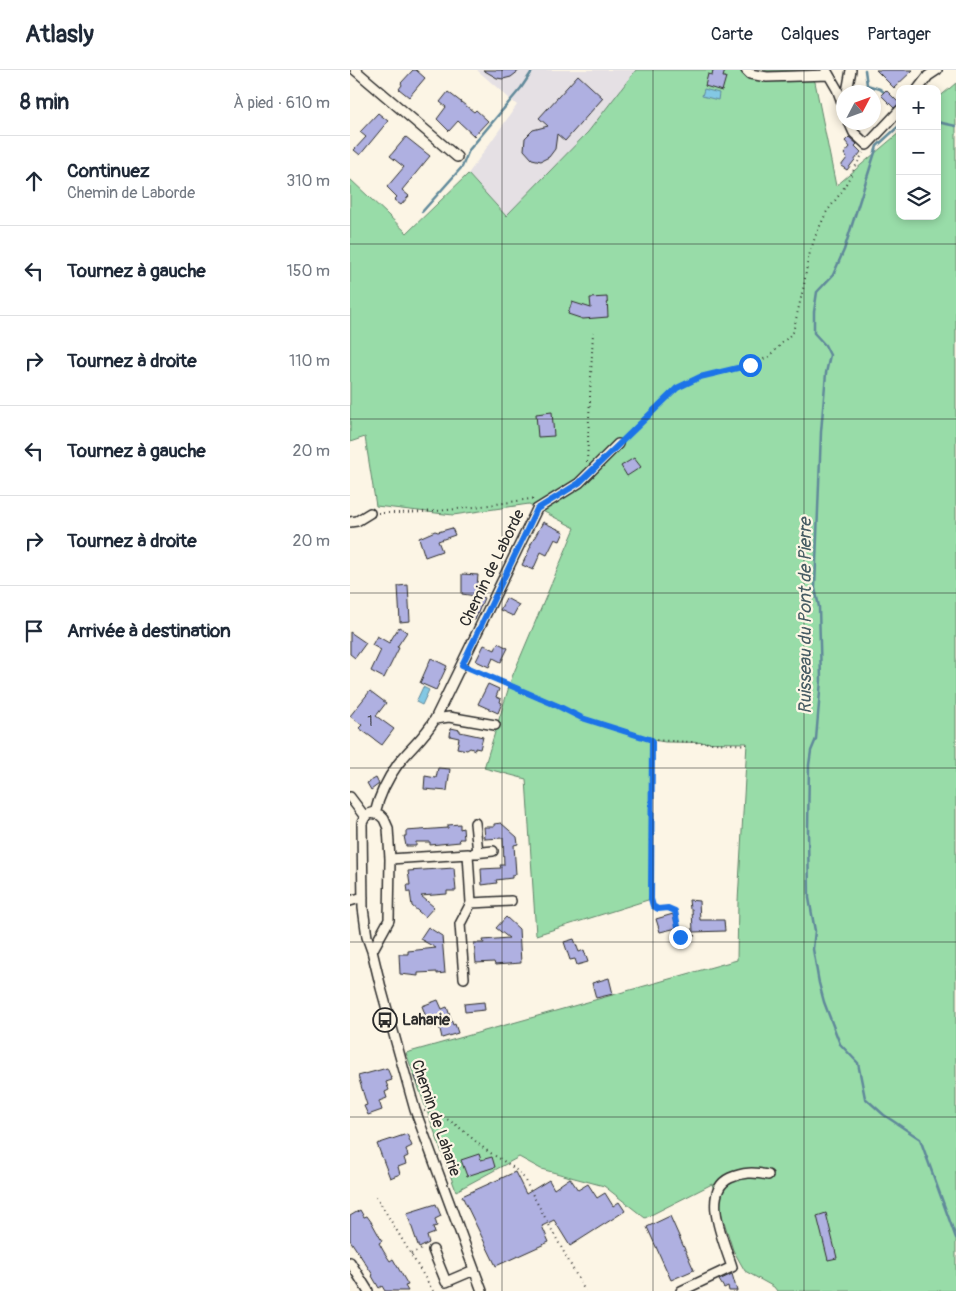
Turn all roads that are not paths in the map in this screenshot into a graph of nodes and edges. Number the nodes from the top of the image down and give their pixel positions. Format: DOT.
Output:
graph roads {
  1 [pos="355,70"];
  2 [pos="746,70"];
  3 [pos="851,70"];
  4 [pos="937,70"];
  5 [pos="827,72"];
  6 [pos="848,85"];
  7 [pos="921,85"];
  8 [pos="836,87"];
  9 [pos="896,114"];
  10 [pos="853,130"];
  11 [pos="457,156"];
  12 [pos="618,444"];
  13 [pos="370,513"];
  14 [pos="350,522"];
  15 [pos="435,718"];
  16 [pos="495,725"];
  17 [pos="350,797"];
  18 [pos="375,813"];
  19 [pos="365,817"];
  20 [pos="475,823"];
  21 [pos="494,851"];
  22 [pos="478,853"];
  23 [pos="468,854"];
  24 [pos="390,859"];
  25 [pos="363,897"];
  26 [pos="350,901"];
  27 [pos="511,901"];
  28 [pos="471,903"];
  29 [pos="365,919"];
  30 [pos="385,924"];
  31 [pos="372,951"];
  32 [pos="464,978"];
  33 [pos="768,1175"];
  34 [pos="433,1250"];
  35 [pos="350,1262"];
  36 [pos="474,1270"];
  37 [pos="368,1291"];
  38 [pos="482,1291"];
  39 [pos="682,1291"];
  1 -- 11 [label="street"];
  2 -- 5 [label="street"];
  3 -- 6 [label="street"];
  4 -- 7 [label="street"];
  5 -- 8 [label="street"];
  9 -- 10 [label="street"];
  12 -- 15 [label="street, Chemin de Laborde"];
  13 -- 14 [label="street"];
  15 -- 16 [label="street"];
  15 -- 18 [label="street, Chemin de Laborde"];
  17 -- 19 [label="street"];
  18 -- 19 [label="street"];
  18 -- 24 [label="street"];
  19 -- 25 [label="street, Chemin de Laharie"];
  20 -- 22 [label="street"];
  21 -- 22 [label="street"];
  22 -- 23 [label="street"];
  23 -- 24 [label="street"];
  23 -- 28 [label="street"];
  24 -- 30 [label="street"];
  25 -- 26 [label="street"];
  25 -- 29 [label="street, Chemin de Laharie"];
  27 -- 28 [label="street"];
  28 -- 32 [label="street"];
  29 -- 30 [label="street"];
  29 -- 31 [label="street, Chemin de Laharie"];
  30 -- 31 [label="street"];
  31 -- 36 [label="street, Chemin de Laharie"];
  33 -- 39 [label="street"];
  34 -- 36 [label="street"];
  35 -- 37 [label="street"];
  36 -- 38 [label="street, Chemin de Laharie"];
}
